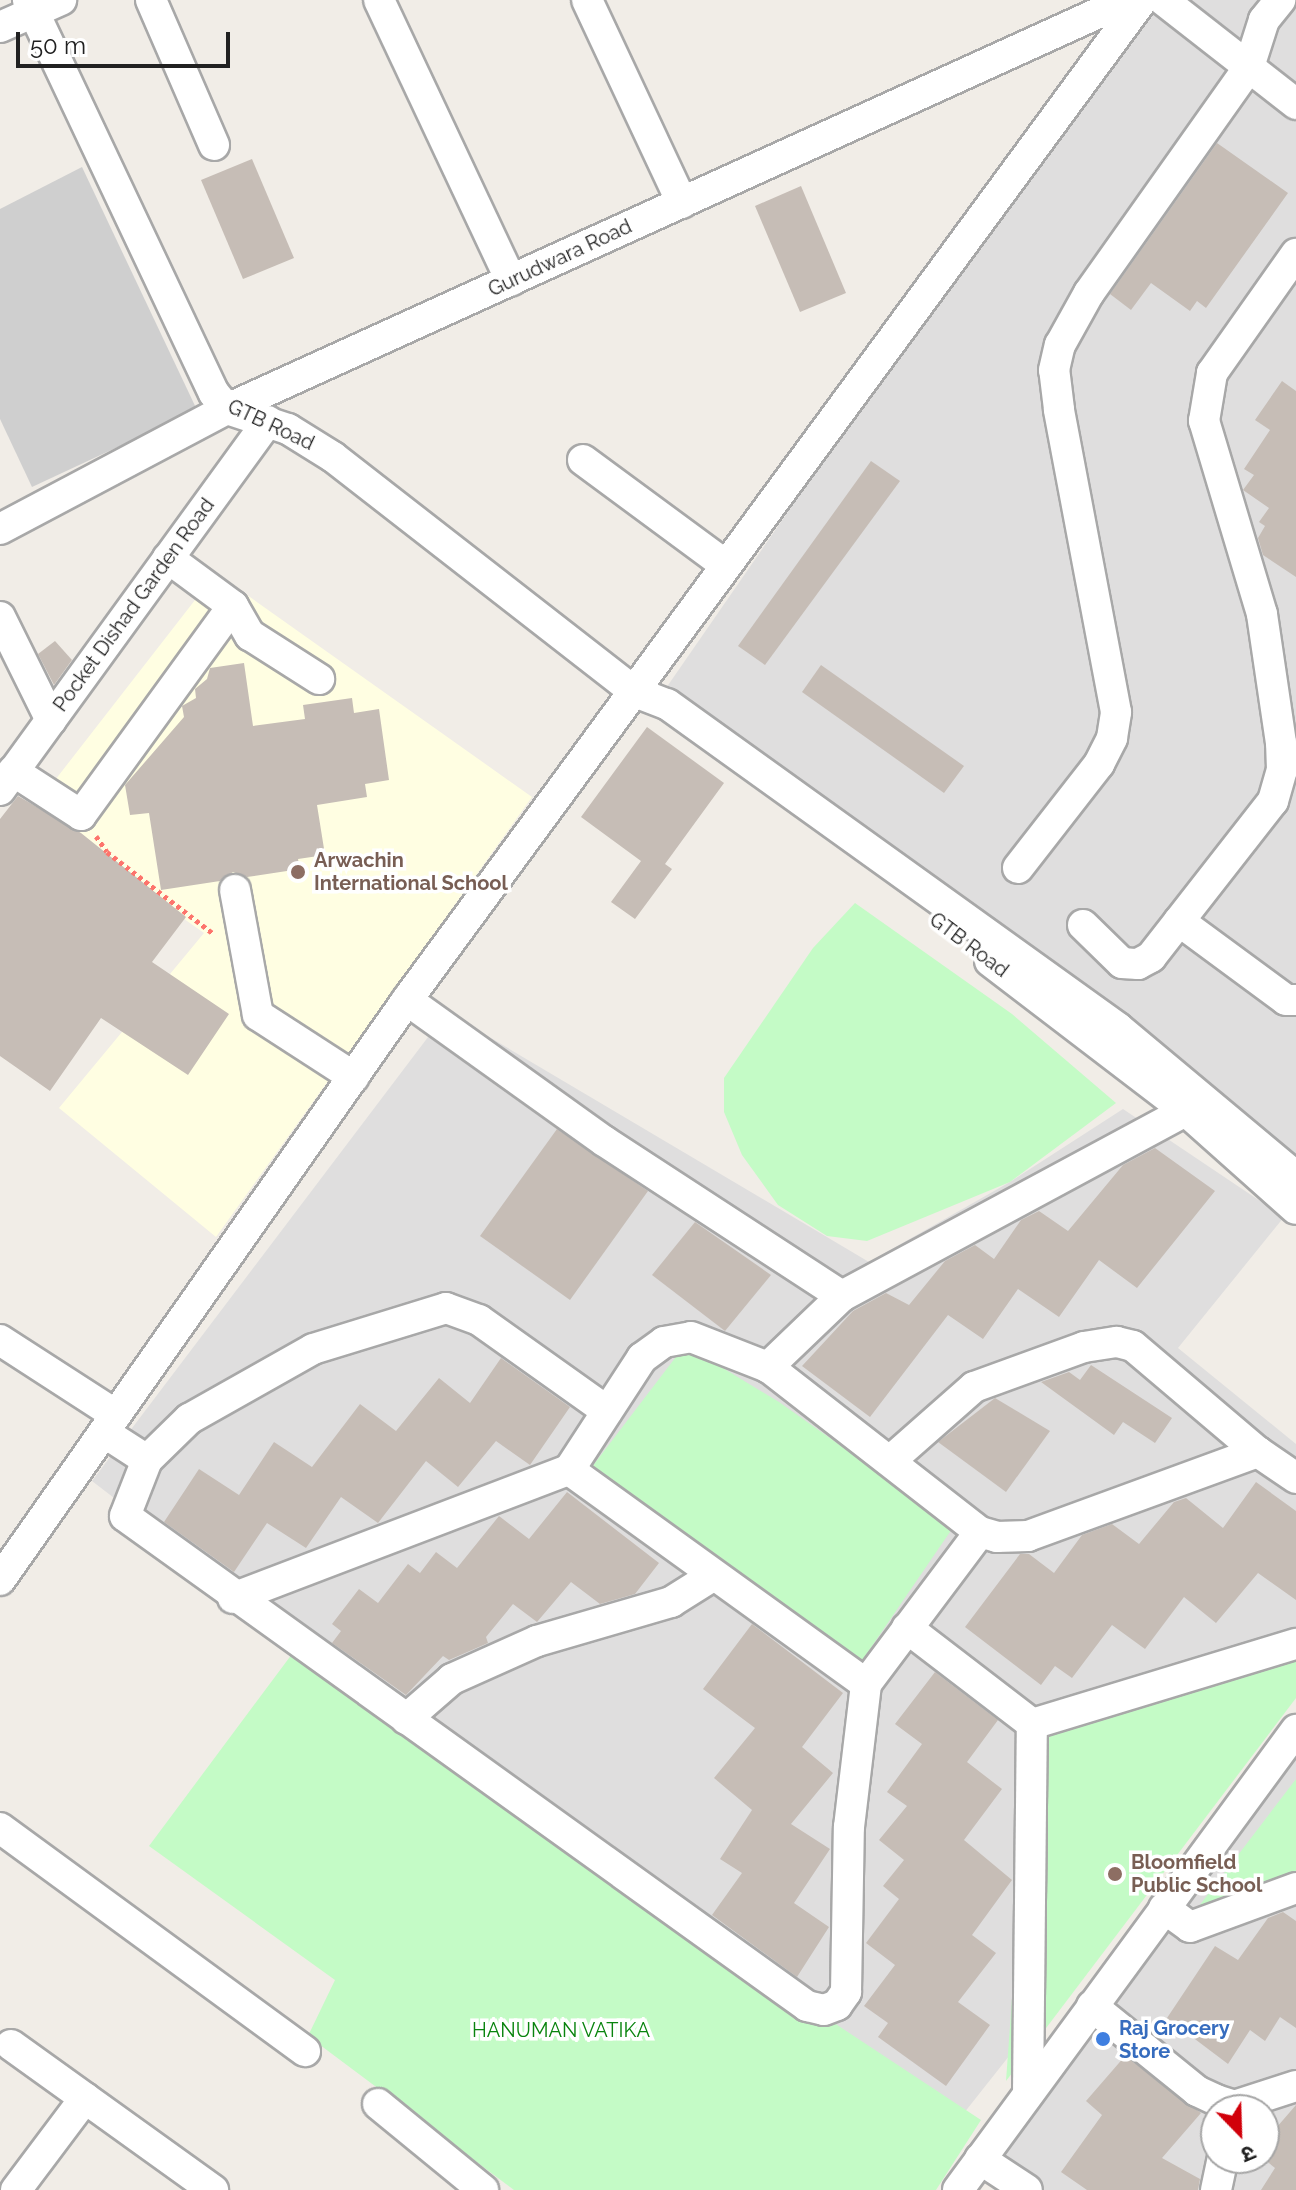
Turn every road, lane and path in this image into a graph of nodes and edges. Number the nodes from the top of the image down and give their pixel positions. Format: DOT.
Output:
graph roads {
  1 [pos="151,0"];
  2 [pos="379,0"];
  3 [pos="587,0"];
  4 [pos="1127,0"];
  5 [pos="1142,0"];
  6 [pos="1163,0"];
  7 [pos="1280,0"];
  8 [pos="41,4"];
  9 [pos="0,27"];
  10 [pos="1249,67"];
  11 [pos="1296,104"];
  12 [pos="214,145"];
  13 [pos="682,203"];
  14 [pos="1296,254"];
  15 [pos="511,281"];
  16 [pos="227,409"];
  17 [pos="268,421"];
  18 [pos="583,460"];
  19 [pos="0,529"];
  20 [pos="168,558"];
  21 [pos="724,564"];
  22 [pos="233,606"];
  23 [pos="0,617"];
  24 [pos="319,679"];
  25 [pos="635,692"];
  26 [pos="51,720"];
  27 [pos="7,780"];
  28 [pos="81,815"];
  29 [pos="1018,868"];
  30 [pos="235,890"];
  31 [pos="1179,921"];
  32 [pos="1083,925"];
  33 [pos="215,934"];
  34 [pos="407,1000"];
  35 [pos="1296,1000"];
  36 [pos="354,1077"];
  37 [pos="1193,1103"];
  38 [pos="1296,1177"];
  39 [pos="1296,1209"];
  40 [pos="842,1296"];
  41 [pos="0,1340"];
  42 [pos="768,1367"];
  43 [pos="607,1411"];
  44 [pos="111,1424"];
  45 [pos="1258,1452"];
  46 [pos="147,1460"];
  47 [pos="890,1461"];
  48 [pos="569,1470"];
  49 [pos="1296,1478"];
  50 [pos="980,1532"];
  51 [pos="711,1577"];
  52 [pos="0,1580"];
  53 [pos="233,1598"];
  54 [pos="907,1628"];
  55 [pos="1296,1644"];
  56 [pos="866,1684"];
  57 [pos="406,1719"];
  58 [pos="1032,1724"];
  59 [pos="1296,1730"];
  60 [pos="0,1828"];
  61 [pos="1296,1888"];
  62 [pos="1164,1908"];
  63 [pos="1092,2006"];
  64 [pos="11,2045"];
  65 [pos="305,2051"];
  66 [pos="1296,2086"];
  67 [pos="1028,2093"];
  68 [pos="1203,2094"];
  69 [pos="1273,2094"];
  70 [pos="85,2098"];
  71 [pos="378,2104"];
  72 [pos="980,2159"];
  73 [pos="473,2187"];
  74 [pos="16,2190"];
  75 [pos="213,2190"];
  76 [pos="958,2190"];
  77 [pos="1027,2190"];
  1 -- 12 [label="street"];
  2 -- 15 [label="street"];
  3 -- 13 [label="street"];
  4 -- 13 [label="street, Gurudwara Road"];
  5 -- 21 [label="street"];
  6 -- 10 [label="street"];
  7 -- 10 [label="street"];
  8 -- 9 [label="street"];
  8 -- 16 [label="street, GTB Road"];
  10 -- 11 [label="street"];
  10 -- 29 [label="street"];
  13 -- 15 [label="street, Gurudwara Road"];
  14 -- 31 [label="street"];
  15 -- 16 [label="street, Gurudwara Road"];
  16 -- 17 [label="street, GTB Road"];
  16 -- 19 [label="street, Gurudwara Road"];
  17 -- 20 [label="street, Pocket Dishad Garden Road"];
  17 -- 25 [label="street, GTB Road"];
  18 -- 21 [label="street"];
  20 -- 22 [label="street"];
  20 -- 26 [label="street, Pocket Dishad Garden Road"];
  21 -- 25 [label="street"];
  22 -- 24 [label="street"];
  22 -- 28 [label="street"];
  23 -- 26 [label="street"];
  25 -- 34 [label="street"];
  25 -- 37 [label="street, GTB Road"];
  26 -- 27 [label="street, Pocket Dishad Garden Road"];
  27 -- 28 [label="street"];
  28 -- 33 [label="path"];
  30 -- 36 [label="street"];
  31 -- 32 [label="street"];
  31 -- 35 [label="street"];
  34 -- 36 [label="street"];
  34 -- 40 [label="street"];
  36 -- 44 [label="street"];
  37 -- 38 [label="street, GTB Road"];
  37 -- 39 [label="street, GTB Road"];
  37 -- 40 [label="street"];
  40 -- 42 [label="street"];
  41 -- 44 [label="street"];
  42 -- 43 [label="street"];
  42 -- 47 [label="street"];
  43 -- 46 [label="street"];
  43 -- 48 [label="street"];
  44 -- 46 [label="street"];
  44 -- 52 [label="street"];
  45 -- 47 [label="street"];
  45 -- 49 [label="street"];
  45 -- 50 [label="street"];
  46 -- 53 [label="street"];
  47 -- 50 [label="street"];
  48 -- 51 [label="street"];
  48 -- 53 [label="street"];
  50 -- 54 [label="street"];
  51 -- 56 [label="street"];
  51 -- 57 [label="street"];
  53 -- 57 [label="street"];
  54 -- 56 [label="street"];
  54 -- 58 [label="street"];
  55 -- 58 [label="street"];
  56 -- 57 [label="street"];
  58 -- 67 [label="street"];
  59 -- 62 [label="street"];
  60 -- 65 [label="street"];
  61 -- 62 [label="street"];
  62 -- 63 [label="street"];
  63 -- 67 [label="street"];
  63 -- 68 [label="street"];
  64 -- 70 [label="street"];
  66 -- 69 [label="street"];
  67 -- 72 [label="street"];
  70 -- 74 [label="street"];
  70 -- 75 [label="street"];
  71 -- 73 [label="street"];
  72 -- 76 [label="street"];
  72 -- 77 [label="street"];
}
